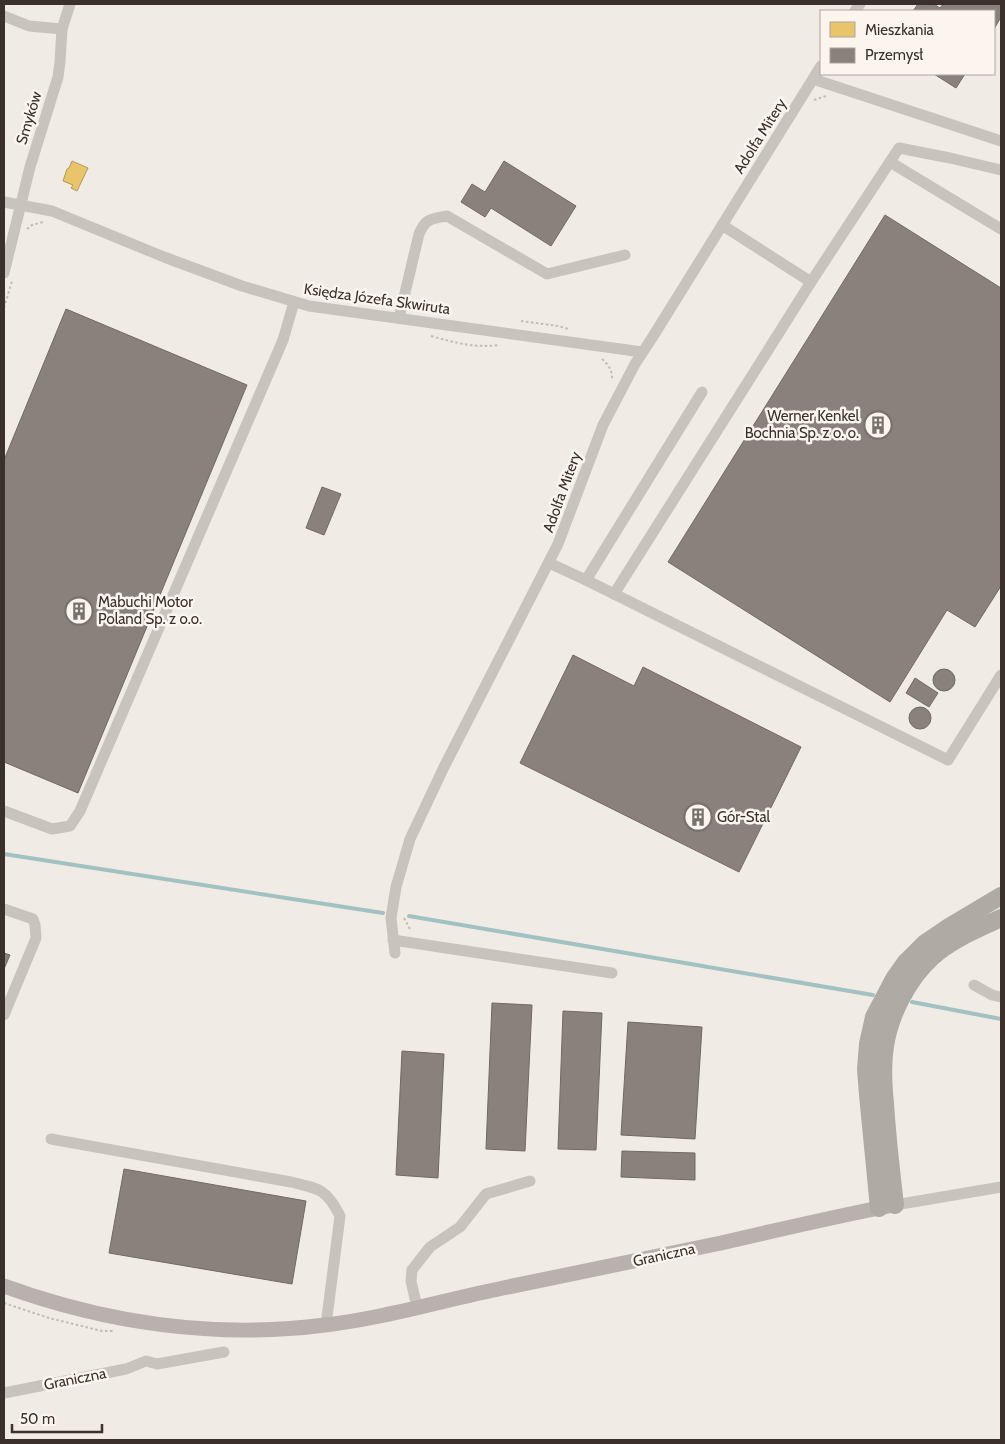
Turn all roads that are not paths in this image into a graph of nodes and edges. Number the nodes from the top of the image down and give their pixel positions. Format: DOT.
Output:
graph roads {
  1 [pos="70,4"];
  2 [pos="4,16"];
  3 [pos="62,29"];
  4 [pos="820,68"];
  5 [pos="813,79"];
  6 [pos="1001,141"];
  7 [pos="890,162"];
  8 [pos="1001,170"];
  9 [pos="4,202"];
  10 [pos="20,205"];
  11 [pos="722,225"];
  12 [pos="1001,229"];
  13 [pos="625,255"];
  14 [pos="4,273"];
  15 [pos="811,282"];
  16 [pos="294,302"];
  17 [pos="399,318"];
  18 [pos="642,352"];
  19 [pos="702,392"];
  20 [pos="549,563"];
  21 [pos="586,580"];
  22 [pos="614,594"];
  23 [pos="1001,675"];
  24 [pos="4,811"];
  25 [pos="1001,896"];
  26 [pos="4,909"];
  27 [pos="1001,918"];
  28 [pos="393,940"];
  29 [pos="395,953"];
  30 [pos="612,973"];
  31 [pos="974,984"];
  32 [pos="1001,997"];
  33 [pos="4,1015"];
  34 [pos="51,1139"];
  35 [pos="530,1181"];
  36 [pos="1001,1186"];
  37 [pos="887,1207"];
  38 [pos="4,1286"];
  39 [pos="417,1308"];
  40 [pos="326,1325"];
  41 [pos="224,1352"];
  42 [pos="4,1393"];
  1 -- 3 [label="street, Smyków"];
  2 -- 3 [label="street"];
  3 -- 10 [label="street, Smyków"];
  4 -- 5 [label="street, Adolfa Mitery"];
  5 -- 6 [label="street"];
  5 -- 11 [label="street, Adolfa Mitery"];
  7 -- 8 [label="street"];
  7 -- 12 [label="street"];
  7 -- 15 [label="street"];
  9 -- 10 [label="street, Księdza Józefa Skwiruta"];
  10 -- 14 [label="street, Smyków"];
  10 -- 16 [label="street, Księdza Józefa Skwiruta"];
  11 -- 15 [label="street"];
  11 -- 18 [label="street, Adolfa Mitery"];
  13 -- 17 [label="street"];
  15 -- 22 [label="street"];
  16 -- 17 [label="street, Księdza Józefa Skwiruta"];
  16 -- 24 [label="street"];
  17 -- 18 [label="street, Księdza Józefa Skwiruta"];
  18 -- 20 [label="street, Adolfa Mitery"];
  19 -- 21 [label="street"];
  20 -- 21 [label="street"];
  20 -- 28 [label="street, Adolfa Mitery"];
  21 -- 22 [label="street"];
  22 -- 23 [label="street"];
  25 -- 37 [label="highway"];
  26 -- 33 [label="street"];
  27 -- 37 [label="highway"];
  28 -- 29 [label="street, Adolfa Mitery"];
  28 -- 30 [label="street"];
  31 -- 32 [label="street"];
  34 -- 40 [label="street"];
  35 -- 39 [label="street"];
  36 -- 37 [label="street, Graniczna"];
  37 -- 39 [label="main road, Graniczna"];
  38 -- 40 [label="main road, Graniczna"];
  39 -- 40 [label="main road, Graniczna"];
  41 -- 42 [label="street, Graniczna"];
}
